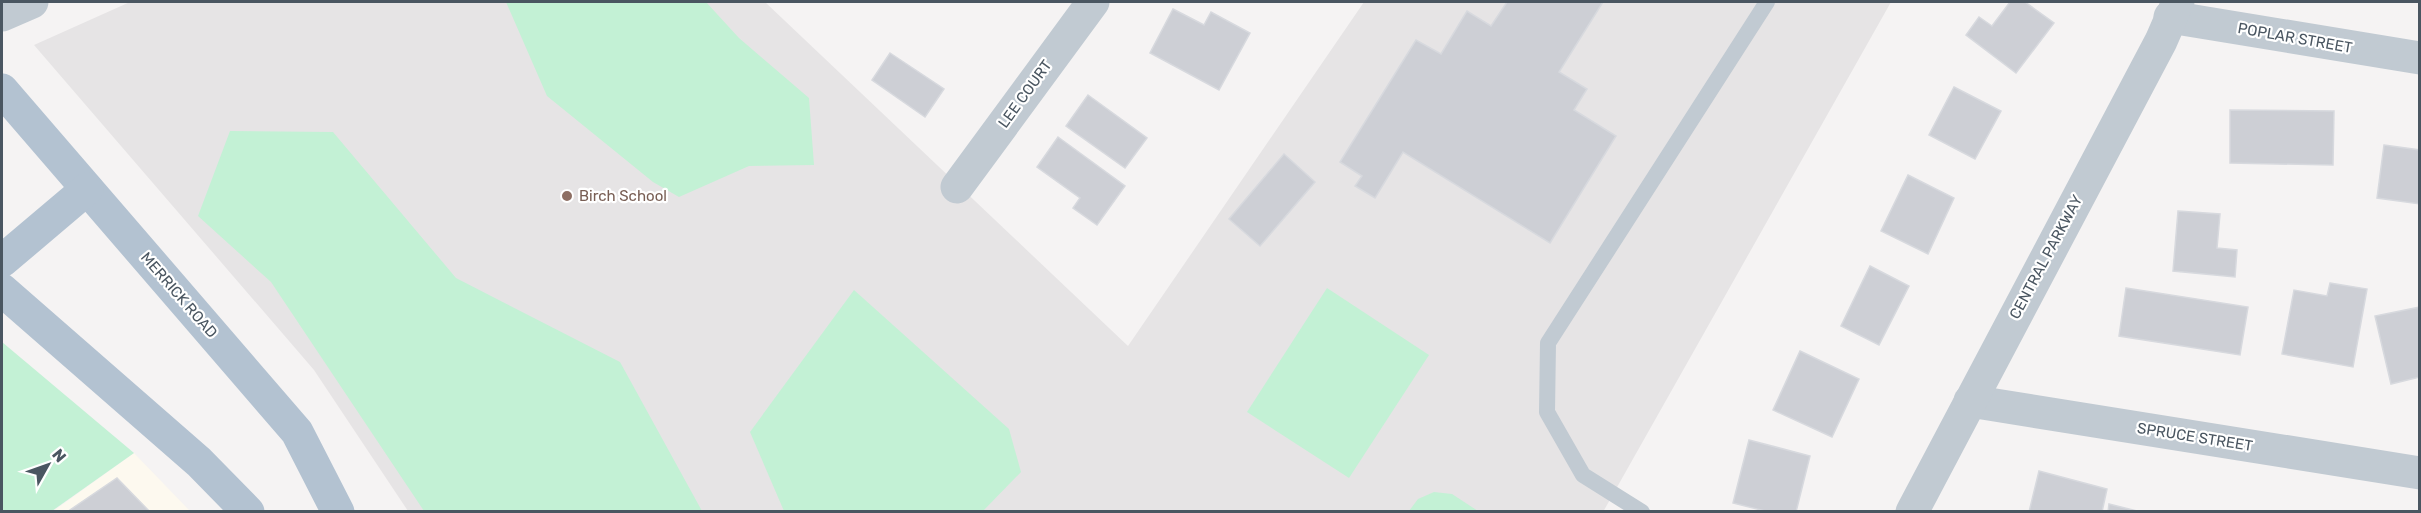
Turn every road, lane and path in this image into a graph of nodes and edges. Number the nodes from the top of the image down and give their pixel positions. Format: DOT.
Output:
graph roads {
  1 [pos="32,2"];
  2 [pos="1093,2"];
  3 [pos="1767,2"];
  4 [pos="2174,9"];
  5 [pos="2,15"];
  6 [pos="2420,58"];
  7 [pos="2,90"];
  8 [pos="957,188"];
  9 [pos="87,189"];
  10 [pos="2,261"];
  11 [pos="2,290"];
  12 [pos="1970,401"];
  13 [pos="2420,473"];
  14 [pos="248,512"];
  15 [pos="338,512"];
  16 [pos="1642,512"];
  17 [pos="1912,512"];
  1 -- 5 [label="street"];
  2 -- 8 [label="street, LEE COURT"];
  3 -- 16 [label="lane"];
  4 -- 6 [label="street, POPLAR STREET"];
  4 -- 12 [label="street, CENTRAL PARKWAY"];
  7 -- 9 [label="main road, MERRICK ROAD"];
  9 -- 10 [label="main road"];
  9 -- 15 [label="main road, MERRICK ROAD"];
  11 -- 14 [label="main road"];
  12 -- 13 [label="street, SPRUCE STREET"];
  12 -- 17 [label="street, CENTRAL PARKWAY"];
}
